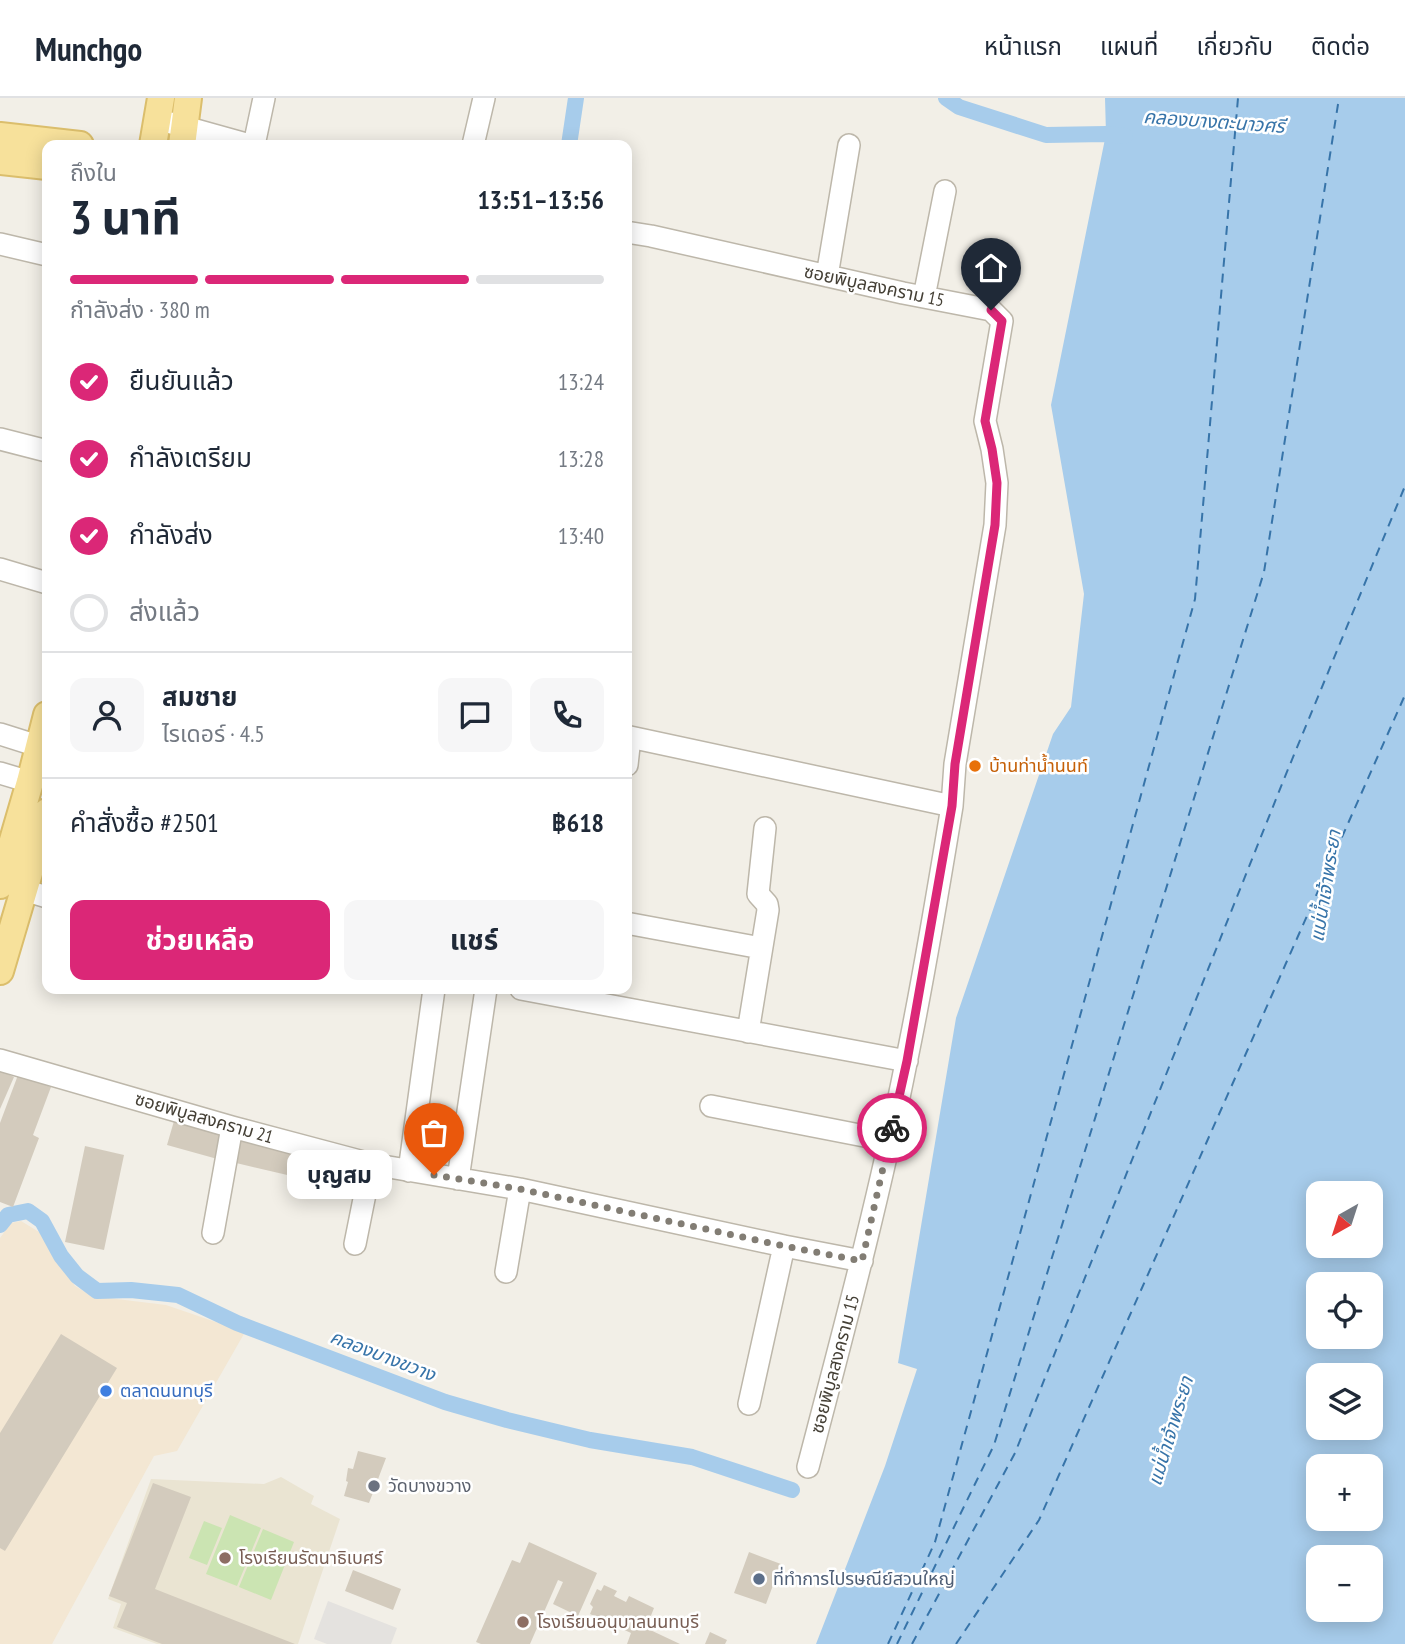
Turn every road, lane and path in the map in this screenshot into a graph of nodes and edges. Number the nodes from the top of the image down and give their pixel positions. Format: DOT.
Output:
graph roads {
  1 [pos="188,98"];
  2 [pos="264,98"];
  3 [pos="484,98"];
  4 [pos="160,109"];
  5 [pos="0,136"];
  6 [pos="183,136"];
  7 [pos="154,140"];
  8 [pos="214,140"];
  9 [pos="253,140"];
  10 [pos="474,140"];
  11 [pos="42,141"];
  12 [pos="849,145"];
  13 [pos="0,161"];
  14 [pos="42,165"];
  15 [pos="945,191"];
  16 [pos="632,233"];
  17 [pos="0,244"];
  18 [pos="42,254"];
  19 [pos="827,276"];
  20 [pos="924,297"];
  21 [pos="0,439"];
  22 [pos="42,450"];
  23 [pos="0,569"];
  24 [pos="42,582"];
  25 [pos="42,732"];
  26 [pos="0,734"];
  27 [pos="632,737"];
  28 [pos="38,746"];
  29 [pos="0,774"];
  30 [pos="30,782"];
  31 [pos="952,806"];
  32 [pos="765,828"];
  33 [pos="42,829"];
  34 [pos="24,891"];
  35 [pos="632,924"];
  36 [pos="761,948"];
  37 [pos="0,971"];
  38 [pos="433,994"];
  39 [pos="485,994"];
  40 [pos="547,994"];
  41 [pos="748,1032"];
  42 [pos="0,1060"];
  43 [pos="907,1061"];
  44 [pos="711,1106"];
  45 [pos="232,1126"];
  46 [pos="890,1141"];
  47 [pos="371,1164"];
  48 [pos="409,1171"];
  49 [pos="458,1179"];
  50 [pos="520,1189"];
  51 [pos="213,1233"];
  52 [pos="355,1244"];
  53 [pos="784,1246"];
  54 [pos="862,1261"];
  55 [pos="506,1272"];
  56 [pos="750,1404"];
  57 [pos="808,1467"];
  1 -- 6 [label="main road"];
  2 -- 9 [label="street"];
  3 -- 10 [label="street"];
  4 -- 6 [label="street"];
  4 -- 7 [label="main road"];
  5 -- 11 [label="main road"];
  6 -- 8 [label="street"];
  12 -- 19 [label="street"];
  13 -- 14 [label="main road"];
  15 -- 20 [label="street"];
  16 -- 19 [label="street, ซอยพิบูลสงคราม 15"];
  17 -- 18 [label="street"];
  19 -- 20 [label="street, ซอยพิบูลสงคราม 15"];
  20 -- 31 [label="street, ซอยพิบูลสงคราม 15"];
  21 -- 22 [label="street"];
  23 -- 24 [label="street"];
  25 -- 28 [label="main road"];
  26 -- 28 [label="street"];
  27 -- 31 [label="street"];
  28 -- 30 [label="main road"];
  29 -- 30 [label="street"];
  30 -- 34 [label="main road"];
  31 -- 43 [label="street, ซอยพิบูลสงคราม 15"];
  32 -- 36 [label="street"];
  33 -- 34 [label="main road"];
  34 -- 37 [label="main road"];
  35 -- 36 [label="street"];
  36 -- 41 [label="street"];
  38 -- 48 [label="street"];
  39 -- 49 [label="street"];
  40 -- 41 [label="street"];
  41 -- 43 [label="street"];
  42 -- 45 [label="street, ซอยพิบูลสงคราม 21"];
  43 -- 46 [label="street, ซอยพิบูลสงคราม 15"];
  44 -- 46 [label="street"];
  45 -- 47 [label="street, ซอยพิบูลสงคราม 21"];
  45 -- 51 [label="street"];
  46 -- 54 [label="street, ซอยพิบูลสงคราม 15"];
  47 -- 48 [label="street, ซอยพิบูลสงคราม 21"];
  47 -- 52 [label="street"];
  48 -- 49 [label="street, ซอยพิบูลสงคราม 21"];
  49 -- 50 [label="street, ซอยพิบูลสงคราม 21"];
  50 -- 53 [label="street, ซอยพิบูลสงคราม 21"];
  50 -- 55 [label="street"];
  53 -- 54 [label="street, ซอยพิบูลสงคราม 21"];
  53 -- 56 [label="street"];
  54 -- 57 [label="street, ซอยพิบูลสงคราม 15"];
}
